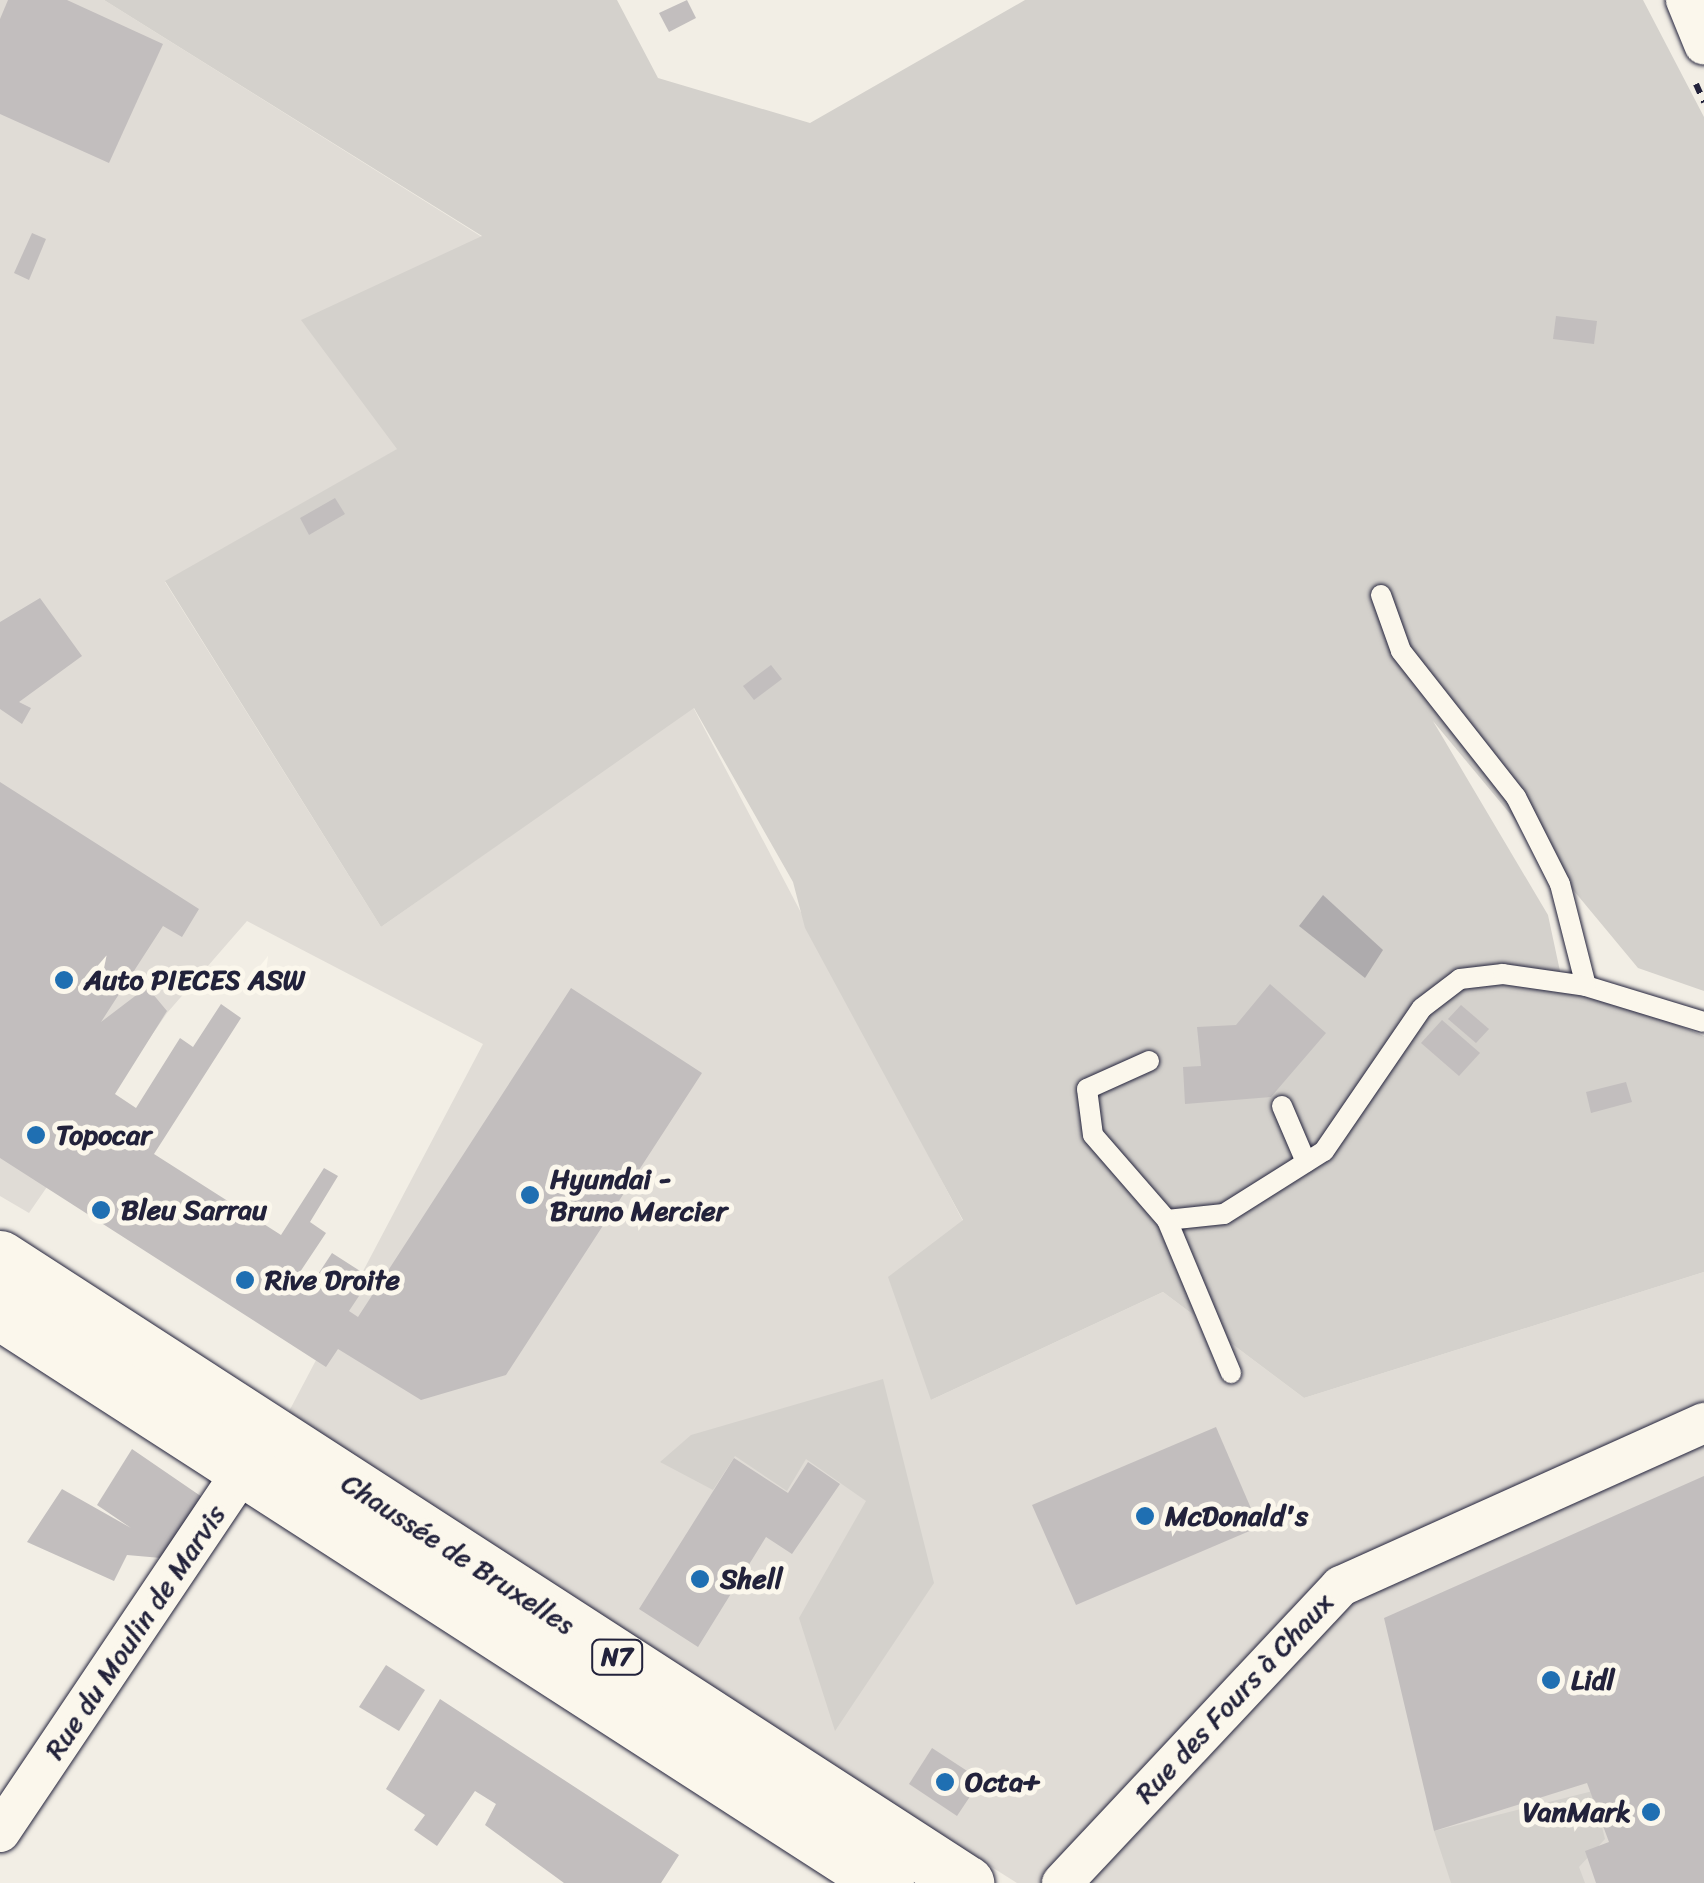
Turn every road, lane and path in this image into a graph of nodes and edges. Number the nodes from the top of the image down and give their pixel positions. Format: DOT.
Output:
graph roads {
  1 [pos="1686,0"];
  2 [pos="1704,44"];
  3 [pos="1381,595"];
  4 [pos="1586,986"];
  5 [pos="1704,1022"];
  6 [pos="1149,1061"];
  7 [pos="1282,1106"];
  8 [pos="1306,1162"];
  9 [pos="1167,1220"];
  10 [pos="0,1258"];
  11 [pos="0,1312"];
  12 [pos="1232,1373"];
  13 [pos="1704,1423"];
  14 [pos="256,1450"];
  15 [pos="0,1832"];
  16 [pos="886,1883"];
  17 [pos="966,1883"];
  18 [pos="1062,1883"];
  1 -- 2 [label="street"];
  3 -- 4 [label="lane"];
  4 -- 5 [label="lane"];
  4 -- 8 [label="lane"];
  6 -- 9 [label="lane"];
  7 -- 8 [label="lane"];
  8 -- 9 [label="lane"];
  9 -- 12 [label="lane"];
  10 -- 14 [label="main road, Chaussée de Bruxelles / N7"];
  11 -- 14 [label="main road, Chaussée de Bruxelles / N7"];
  13 -- 18 [label="street, Rue des Fours à Chaux"];
  14 -- 15 [label="street, Rue du Moulin de Marvis"];
  14 -- 16 [label="main road, Chaussée de Bruxelles / N7"];
  14 -- 17 [label="main road, Chaussée de Bruxelles / N7"];
}
